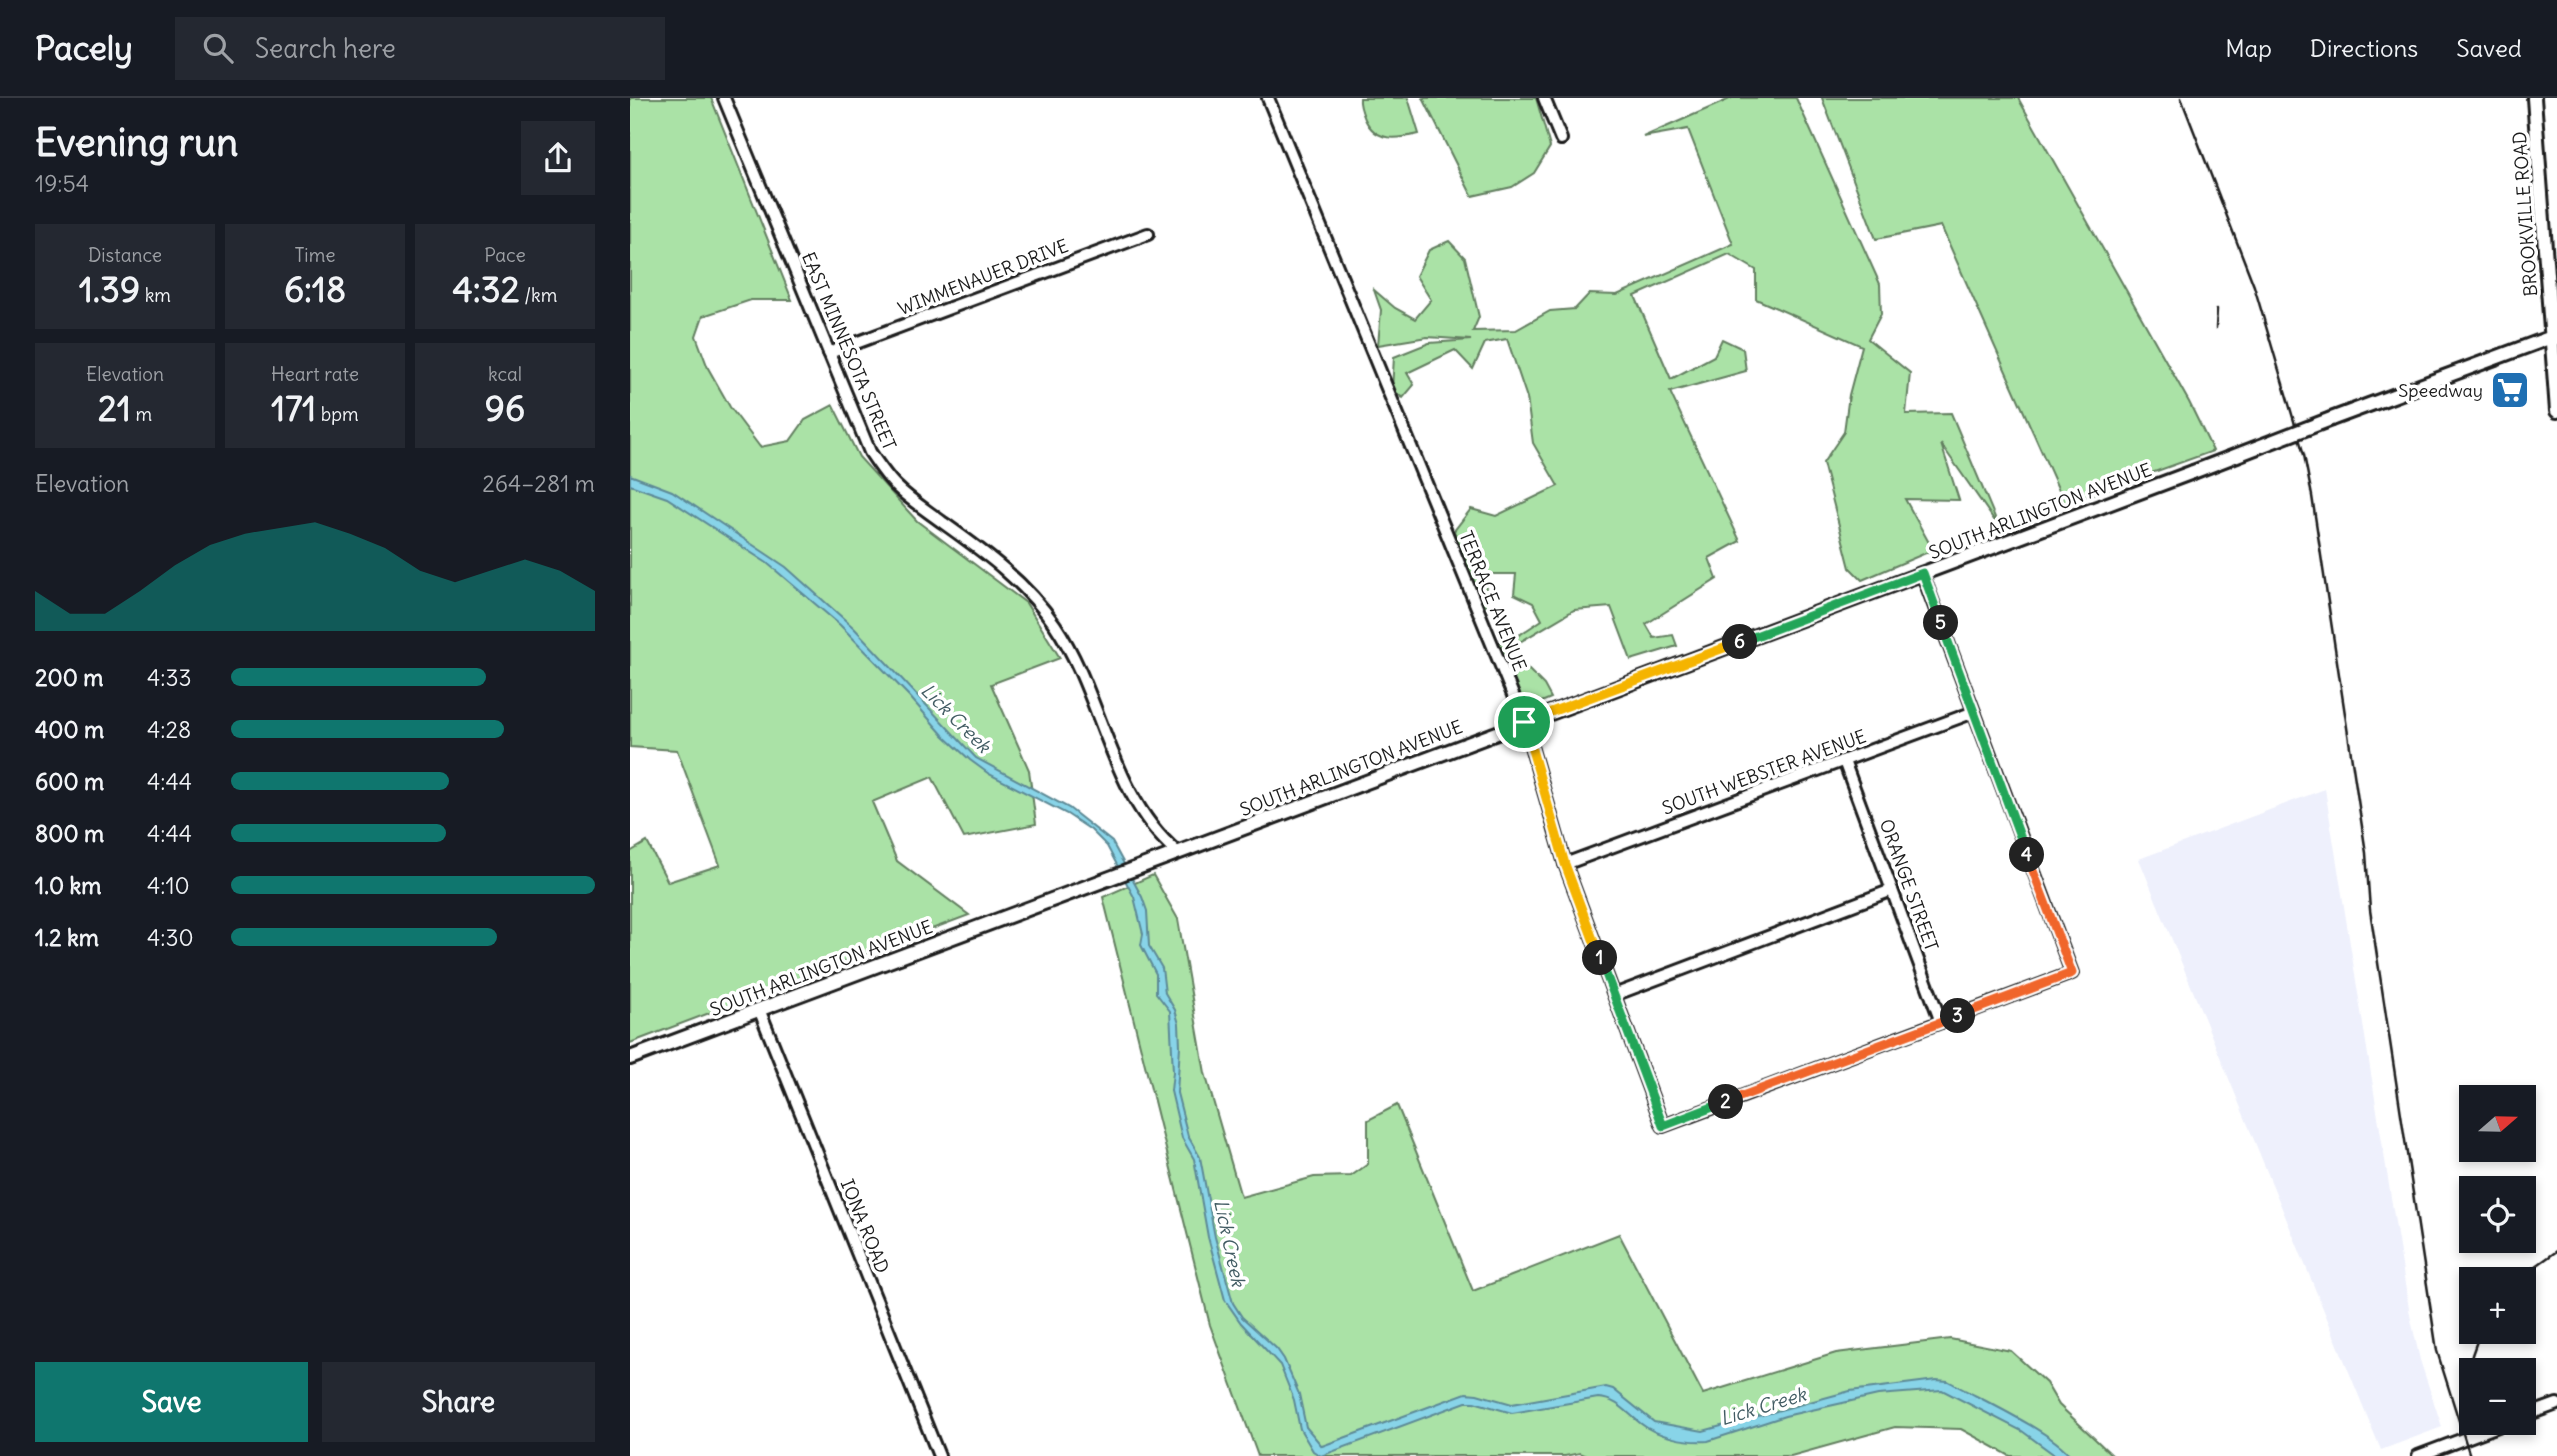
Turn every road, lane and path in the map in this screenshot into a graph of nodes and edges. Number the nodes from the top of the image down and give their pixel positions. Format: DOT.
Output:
graph roads {
  1 [pos="724,98"];
  2 [pos="1268,98"];
  3 [pos="1545,98"];
  4 [pos="2534,98"];
  5 [pos="1561,139"];
  6 [pos="1148,233"];
  7 [pos="2554,336"];
  8 [pos="829,353"];
  9 [pos="2557,411"];
  10 [pos="1923,573"];
  11 [pos="1974,712"];
  12 [pos="1524,722"];
  13 [pos="1844,761"];
  14 [pos="1177,852"];
  15 [pos="1565,864"];
  16 [pos="1892,890"];
  17 [pos="1614,995"];
  18 [pos="759,1009"];
  19 [pos="1941,1022"];
  20 [pos="630,1058"];
  21 [pos="2557,1404"];
  22 [pos="2536,1412"];
  23 [pos="2474,1435"];
  24 [pos="939,1456"];
  25 [pos="2418,1456"];
  1 -- 8 [label="street, EAST MINNESOTA STREET"];
  2 -- 12 [label="street, TERRACE AVENUE"];
  3 -- 5 [label="street"];
  4 -- 7 [label="main road, BROOKVILLE ROAD"];
  6 -- 8 [label="street, WIMMENAUER DRIVE"];
  7 -- 9 [label="main road, BROOKVILLE ROAD"];
  7 -- 10 [label="main road, SOUTH ARLINGTON AVENUE, bridge"];
  8 -- 14 [label="street, EAST MINNESOTA STREET"];
  10 -- 11 [label="street"];
  10 -- 12 [label="main road, SOUTH ARLINGTON AVENUE"];
  11 -- 13 [label="street, SOUTH WEBSTER AVENUE"];
  11 -- 19 [label="street"];
  12 -- 14 [label="main road, SOUTH ARLINGTON AVENUE"];
  12 -- 15 [label="street, TERRACE AVENUE"];
  13 -- 15 [label="street, SOUTH WEBSTER AVENUE"];
  13 -- 16 [label="street, ORANGE STREET"];
  14 -- 18 [label="main road, SOUTH ARLINGTON AVENUE"];
  15 -- 17 [label="street, TERRACE AVENUE"];
  16 -- 17 [label="street"];
  16 -- 19 [label="street, ORANGE STREET"];
  17 -- 19 [label="street, TERRACE AVENUE"];
  18 -- 20 [label="main road, SOUTH ARLINGTON AVENUE"];
  18 -- 24 [label="street, IONA ROAD"];
  21 -- 22 [label="street"];
  23 -- 25 [label="street"];
}
